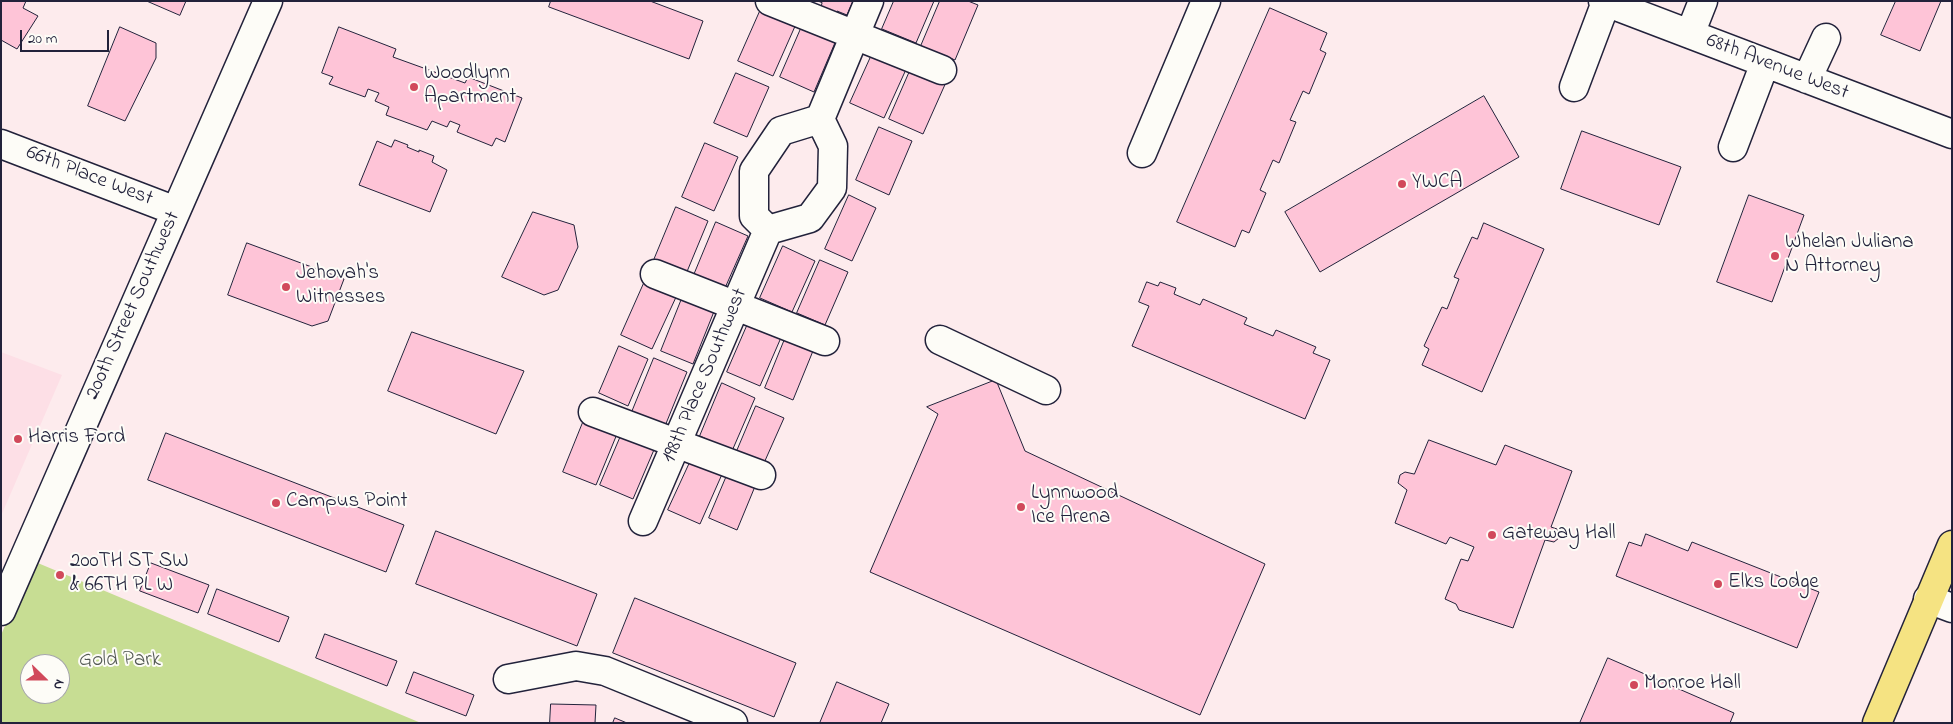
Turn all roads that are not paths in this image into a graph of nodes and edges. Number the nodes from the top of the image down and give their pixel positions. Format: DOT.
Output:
graph roads {
  1 [pos="268,1"];
  2 [pos="770,1"];
  3 [pos="870,1"];
  4 [pos="1206,1"];
  5 [pos="1703,1"];
  6 [pos="1604,2"];
  7 [pos="1652,10"];
  8 [pos="1690,34"];
  9 [pos="855,36"];
  10 [pos="1826,38"];
  11 [pos="1765,63"];
  12 [pos="942,70"];
  13 [pos="1807,79"];
  14 [pos="1574,86"];
  15 [pos="820,119"];
  16 [pos="1952,134"];
  17 [pos="1,144"];
  18 [pos="1733,147"];
  19 [pos="1142,153"];
  20 [pos="176,210"];
  21 [pos="768,230"];
  22 [pos="655,274"];
  23 [pos="736,306"];
  24 [pos="940,340"];
  25 [pos="825,341"];
  26 [pos="1046,390"];
  27 [pos="593,412"];
  28 [pos="677,443"];
  29 [pos="761,475"];
  30 [pos="643,521"];
  31 [pos="1952,544"];
  32 [pos="1940,604"];
  33 [pos="1,611"];
  34 [pos="508,679"];
  35 [pos="734,723"];
  36 [pos="1877,723"];
  1 -- 20 [label="street, 200th Street Southwest"];
  2 -- 9 [label="street"];
  3 -- 9 [label="street"];
  4 -- 19 [label="street"];
  5 -- 8 [label="street"];
  6 -- 7 [label="street, 68th Avenue West"];
  6 -- 14 [label="street"];
  7 -- 8 [label="street, 68th Avenue West"];
  8 -- 11 [label="street, 68th Avenue West"];
  9 -- 12 [label="street"];
  9 -- 15 [label="street"];
  10 -- 13 [label="street"];
  11 -- 13 [label="street, 68th Avenue West"];
  11 -- 18 [label="street"];
  13 -- 16 [label="street, 68th Avenue West"];
  15 -- 21 [label="street"];
  15 -- 21 [label="street"];
  17 -- 20 [label="street, 66th Place West"];
  20 -- 33 [label="street, 200th Street Southwest"];
  21 -- 23 [label="street, 198th Place Southwest"];
  22 -- 23 [label="street"];
  23 -- 25 [label="street"];
  23 -- 28 [label="street, 198th Place Southwest"];
  24 -- 26 [label="street"];
  27 -- 28 [label="street"];
  28 -- 29 [label="street"];
  28 -- 30 [label="street, 198th Place Southwest"];
  31 -- 32 [label="main road"];
  32 -- 36 [label="main road"];
  34 -- 35 [label="street"];
}
